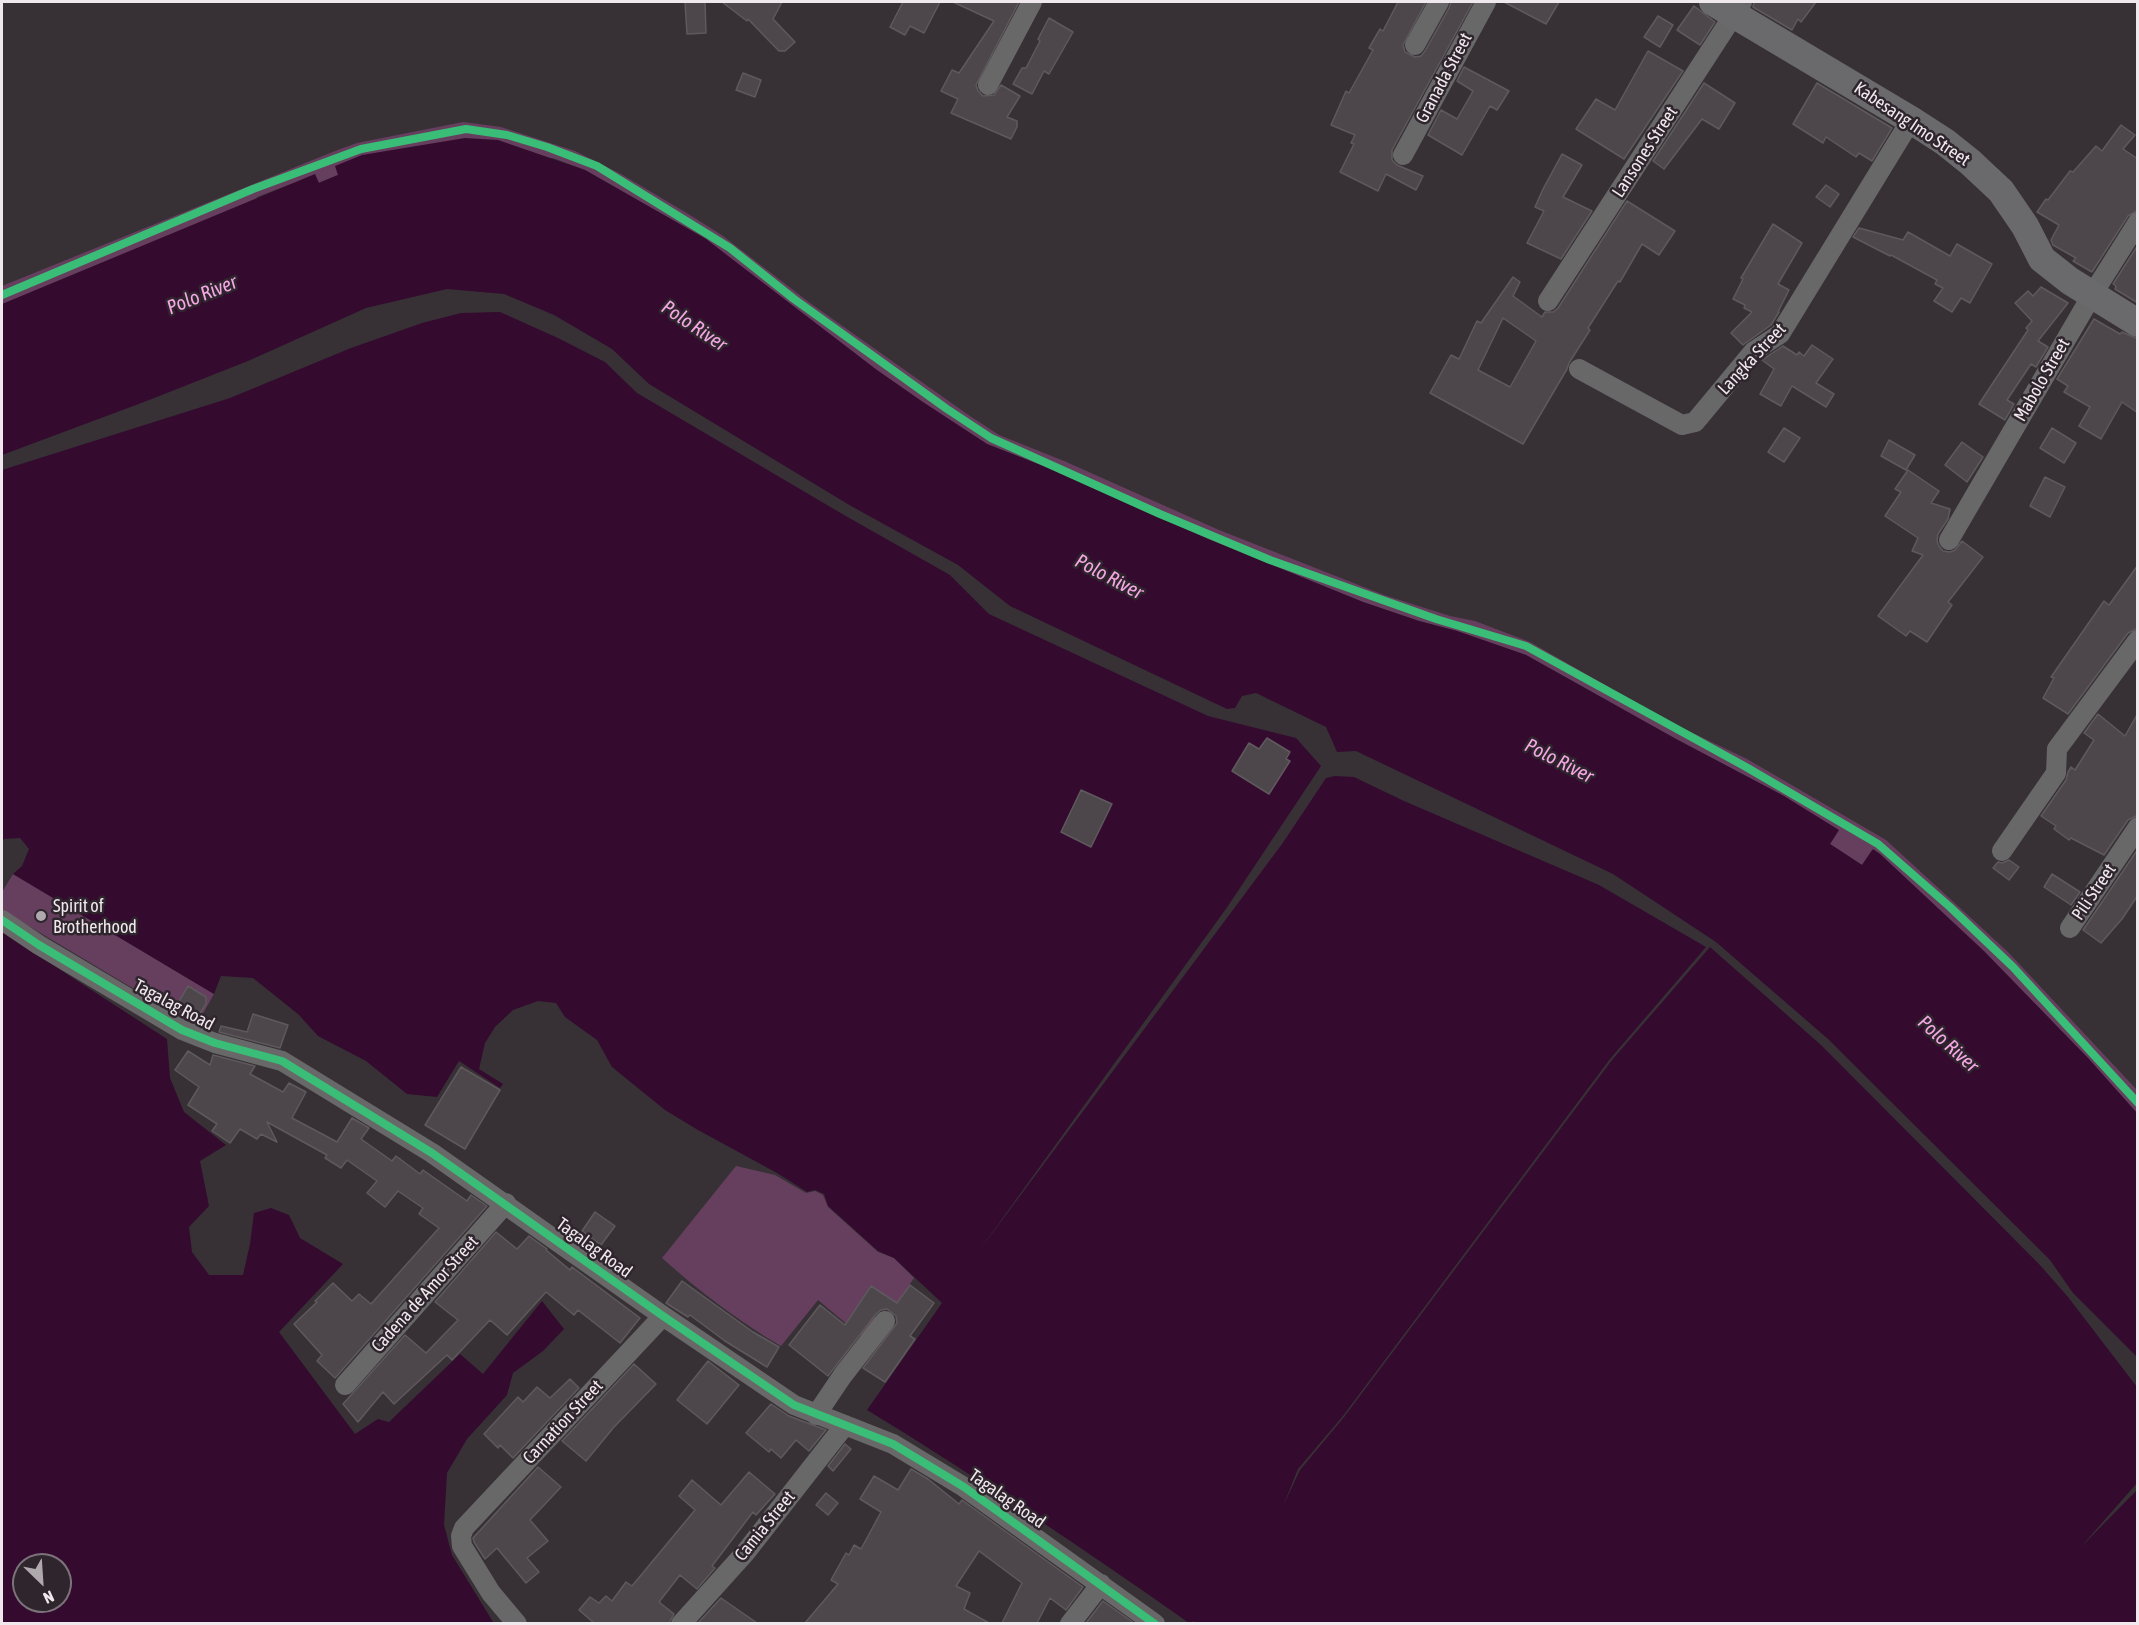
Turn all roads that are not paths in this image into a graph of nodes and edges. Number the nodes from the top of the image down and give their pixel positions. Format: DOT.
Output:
graph roads {
  1 [pos="1032,2"];
  2 [pos="1439,2"];
  3 [pos="1486,2"];
  4 [pos="1730,5"];
  5 [pos="1415,45"];
  6 [pos="988,85"];
  7 [pos="1911,120"];
  8 [pos="1403,155"];
  9 [pos="2138,222"];
  10 [pos="2092,295"];
  11 [pos="1548,302"];
  12 [pos="2138,323"];
  13 [pos="1578,369"];
  14 [pos="1949,540"];
  15 [pos="2138,640"];
  16 [pos="2138,827"];
  17 [pos="2002,851"];
  18 [pos="2,920"];
  19 [pos="2070,928"];
  20 [pos="506,1203"];
  21 [pos="663,1316"];
  22 [pos="885,1321"];
  23 [pos="345,1384"];
  24 [pos="816,1415"];
  25 [pos="845,1425"];
  26 [pos="1101,1584"];
  27 [pos="517,1623"];
  28 [pos="681,1623"];
  29 [pos="1070,1623"];
  30 [pos="1154,1623"];
  1 -- 6 [label="street"];
  2 -- 5 [label="street"];
  3 -- 8 [label="street, Granada Street"];
  4 -- 7 [label="main road, Kabesang Imo Street"];
  4 -- 11 [label="street, Lansones Street"];
  7 -- 10 [label="main road, Kabesang Imo Street"];
  7 -- 13 [label="street, Langka Street"];
  9 -- 10 [label="street, Mabolo Street"];
  10 -- 12 [label="main road, Kabesang Imo Street"];
  10 -- 14 [label="street, Mabolo Street"];
  15 -- 17 [label="street"];
  16 -- 19 [label="street, Pili Street"];
  18 -- 20 [label="street, Tagalag Road"];
  20 -- 21 [label="street, Tagalag Road"];
  20 -- 23 [label="street, Cadena de Amor Street"];
  21 -- 24 [label="street, Tagalag Road"];
  21 -- 27 [label="street, Carnation Street"];
  22 -- 24 [label="street"];
  24 -- 25 [label="street, Tagalag Road"];
  25 -- 26 [label="street, Tagalag Road"];
  25 -- 28 [label="street, Camia Street"];
  26 -- 29 [label="street"];
  26 -- 30 [label="street, Tagalag Road"];
}
